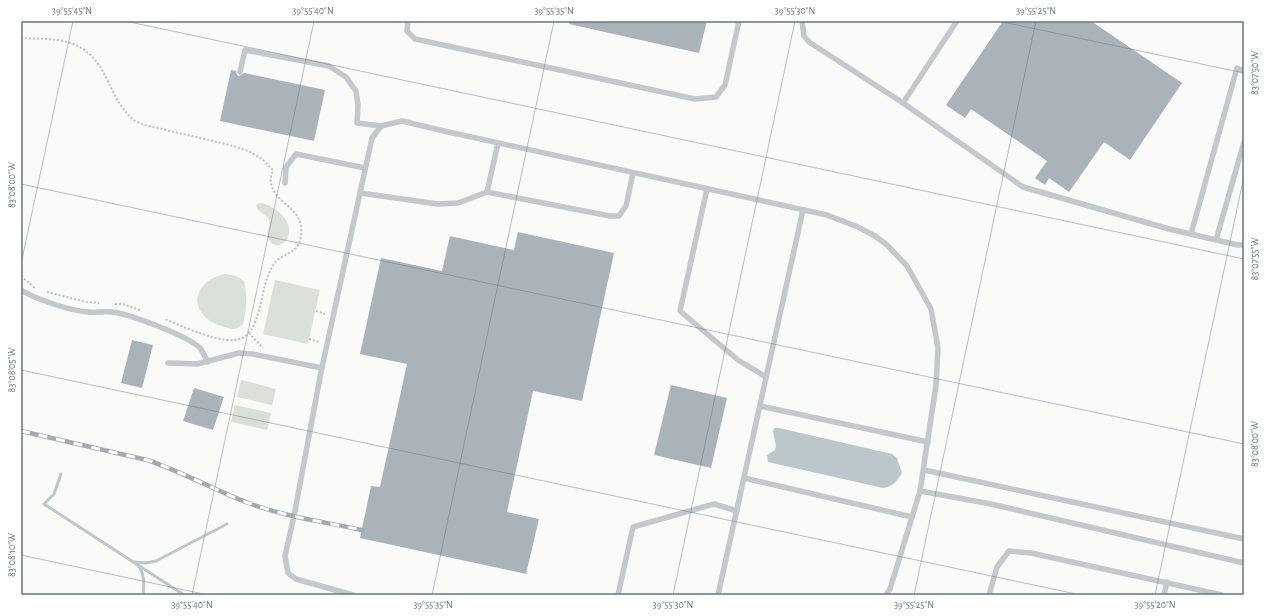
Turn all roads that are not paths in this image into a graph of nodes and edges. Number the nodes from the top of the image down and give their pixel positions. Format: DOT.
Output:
graph roads {
  1 [pos="408,21"];
  2 [pos="739,21"];
  3 [pos="802,21"];
  4 [pos="957,21"];
  5 [pos="1244,70"];
  6 [pos="240,72"];
  7 [pos="903,103"];
  8 [pos="381,126"];
  9 [pos="1244,142"];
  10 [pos="498,143"];
  11 [pos="365,168"];
  12 [pos="633,173"];
  13 [pos="286,183"];
  14 [pos="707,189"];
  15 [pos="360,192"];
  16 [pos="487,192"];
  17 [pos="803,210"];
  18 [pos="1191,234"];
  19 [pos="1216,240"];
  20 [pos="1242,246"];
  21 [pos="21,290"];
  22 [pos="208,362"];
  23 [pos="168,363"];
  24 [pos="322,368"];
  25 [pos="766,377"];
  26 [pos="760,406"];
  27 [pos="928,442"];
  28 [pos="924,470"];
  29 [pos="744,478"];
  30 [pos="920,491"];
  31 [pos="737,511"];
  32 [pos="912,517"];
  33 [pos="1244,539"];
  34 [pos="1244,563"];
  35 [pos="1167,582"];
  36 [pos="353,595"];
  37 [pos="618,595"];
  38 [pos="718,595"];
  39 [pos="886,595"];
  40 [pos="989,595"];
  41 [pos="1164,595"];
  42 [pos="1222,595"];
  1 -- 2 [label="lane"];
  3 -- 7 [label="lane"];
  4 -- 7 [label="lane"];
  5 -- 18 [label="lane"];
  6 -- 8 [label="lane"];
  7 -- 18 [label="lane"];
  8 -- 10 [label="lane"];
  8 -- 11 [label="lane"];
  9 -- 19 [label="lane"];
  10 -- 12 [label="lane"];
  10 -- 16 [label="lane"];
  11 -- 13 [label="lane"];
  11 -- 15 [label="lane"];
  12 -- 14 [label="lane"];
  12 -- 16 [label="lane"];
  14 -- 17 [label="lane"];
  14 -- 25 [label="lane"];
  15 -- 16 [label="lane"];
  15 -- 24 [label="lane"];
  17 -- 25 [label="lane"];
  17 -- 27 [label="lane"];
  18 -- 19 [label="lane"];
  19 -- 20 [label="lane"];
  21 -- 22 [label="lane"];
  22 -- 23 [label="lane"];
  22 -- 24 [label="lane"];
  24 -- 36 [label="lane"];
  25 -- 26 [label="lane"];
  26 -- 27 [label="lane"];
  26 -- 29 [label="lane"];
  27 -- 28 [label="lane"];
  28 -- 30 [label="lane"];
  28 -- 33 [label="lane"];
  29 -- 31 [label="lane"];
  29 -- 32 [label="lane"];
  30 -- 32 [label="lane"];
  30 -- 34 [label="lane"];
  31 -- 37 [label="lane"];
  31 -- 38 [label="lane"];
  32 -- 39 [label="lane"];
  35 -- 40 [label="lane"];
  35 -- 41 [label="lane"];
  35 -- 42 [label="lane"];
}
